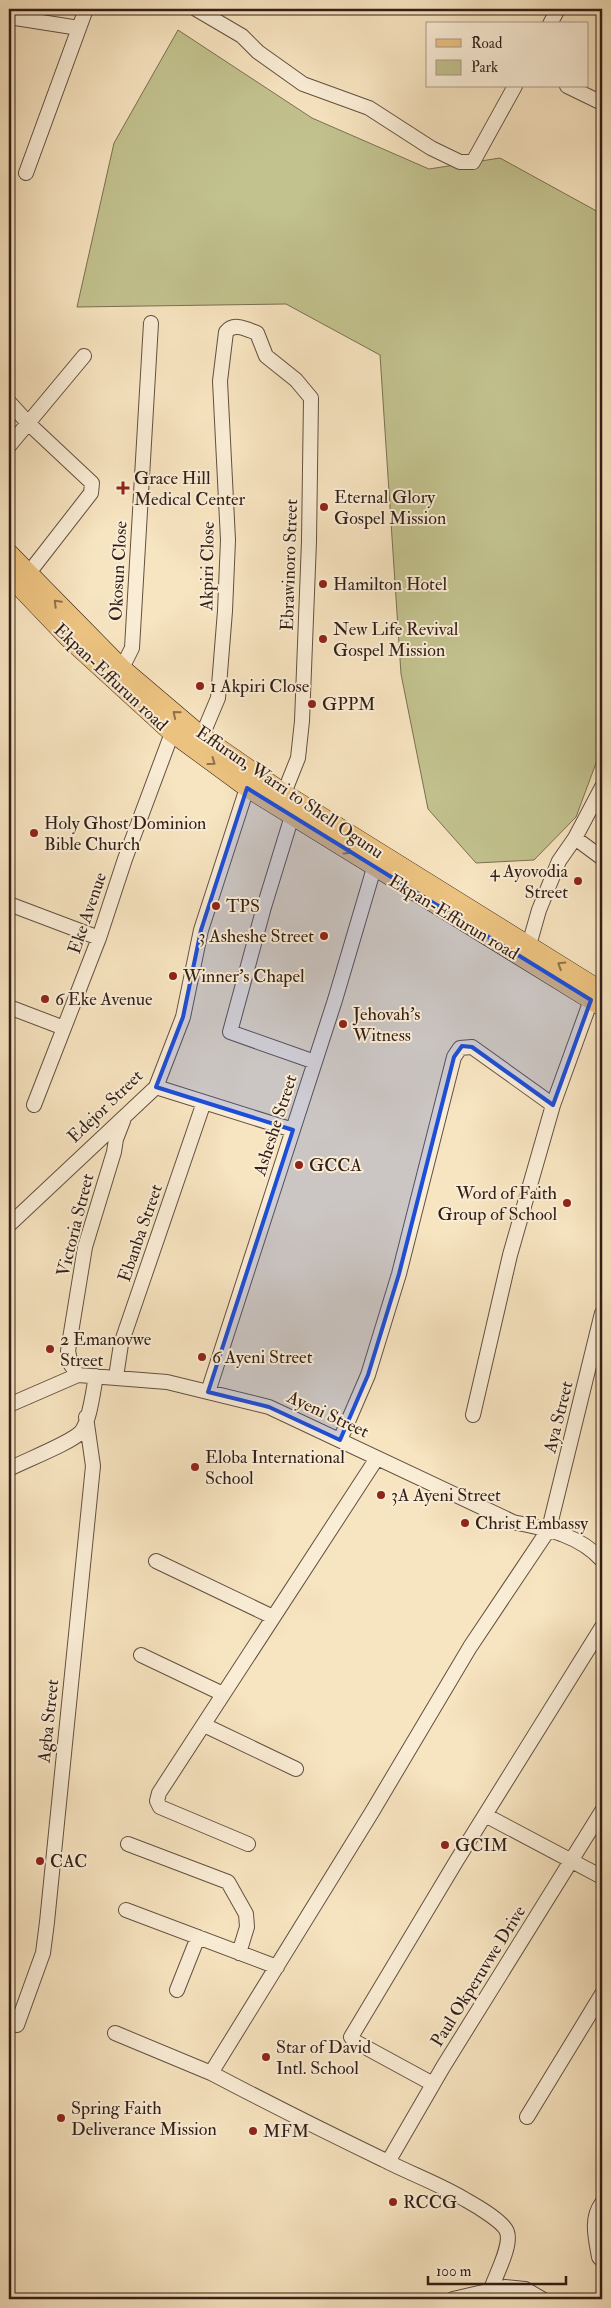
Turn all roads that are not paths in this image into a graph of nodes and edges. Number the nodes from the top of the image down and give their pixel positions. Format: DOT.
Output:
graph roads {
  1 [pos="86,9"];
  2 [pos="196,9"];
  3 [pos="558,9"];
  4 [pos="9,18"];
  5 [pos="551,22"];
  6 [pos="79,28"];
  7 [pos="513,88"];
  8 [pos="571,88"];
  9 [pos="602,103"];
  10 [pos="26,173"];
  11 [pos="150,323"];
  12 [pos="84,356"];
  13 [pos="266,356"];
  14 [pos="9,402"];
  15 [pos="28,423"];
  16 [pos="9,446"];
  17 [pos="9,553"];
  18 [pos="28,574"];
  19 [pos="9,576"];
  20 [pos="122,668"];
  21 [pos="172,733"];
  22 [pos="202,736"];
  23 [pos="602,787"];
  24 [pos="247,788"];
  25 [pos="284,793"];
  26 [pos="292,816"];
  27 [pos="575,838"];
  28 [pos="602,858"];
  29 [pos="374,868"];
  30 [pos="9,904"];
  31 [pos="99,938"];
  32 [pos="529,945"];
  33 [pos="599,999"];
  34 [pos="9,1007"];
  35 [pos="64,1028"];
  36 [pos="315,1062"];
  37 [pos="156,1087"];
  38 [pos="204,1102"];
  39 [pos="34,1105"];
  40 [pos="553,1105"];
  41 [pos="126,1114"];
  42 [pos="293,1130"];
  43 [pos="9,1225"];
  44 [pos="602,1313"];
  45 [pos="598,1348"];
  46 [pos="78,1375"];
  47 [pos="96,1376"];
  48 [pos="116,1377"];
  49 [pos="208,1392"];
  50 [pos="9,1405"];
  51 [pos="473,1416"];
  52 [pos="86,1417"];
  53 [pos="340,1440"];
  54 [pos="377,1458"];
  55 [pos="9,1469"];
  56 [pos="548,1529"];
  57 [pos="602,1560"];
  58 [pos="156,1561"];
  59 [pos="273,1617"];
  60 [pos="602,1626"];
  61 [pos="141,1655"];
  62 [pos="223,1694"];
  63 [pos="204,1724"];
  64 [pos="296,1769"];
  65 [pos="602,1811"];
  66 [pos="485,1815"];
  67 [pos="128,1844"];
  68 [pos="248,1844"];
  69 [pos="572,1861"];
  70 [pos="602,1877"];
  71 [pos="126,1910"];
  72 [pos="198,1937"];
  73 [pos="239,1953"];
  74 [pos="277,1968"];
  75 [pos="177,1990"];
  76 [pos="602,1994"];
  77 [pos="17,2025"];
  78 [pos="114,2034"];
  79 [pos="211,2073"];
  80 [pos="433,2084"];
  81 [pos="527,2117"];
  82 [pos="388,2162"];
  83 [pos="602,2203"];
  84 [pos="602,2260"];
  85 [pos="490,2292"];
  86 [pos="453,2299"];
  87 [pos="542,2299"];
  1 -- 6 [label="street"];
  2 -- 7 [label="street"];
  3 -- 5 [label="street"];
  4 -- 6 [label="street"];
  6 -- 10 [label="street"];
  8 -- 9 [label="street"];
  11 -- 20 [label="street, Okosun Close"];
  12 -- 15 [label="street"];
  13 -- 22 [label="street, Akpiri Close"];
  13 -- 25 [label="street, Ebrawinoro Street"];
  14 -- 15 [label="street"];
  15 -- 16 [label="street"];
  15 -- 18 [label="street"];
  17 -- 18 [label="main road, Effurun, Warri to Shell Ogunu"];
  20 -- 18 [label="main road, Effurun, Warri to Shell Ogunu, one-way"];
  19 -- 21 [label="main road, Ekpan-Effurun road"];
  22 -- 20 [label="main road, Effurun, Warri to Shell Ogunu, one-way"];
  21 -- 24 [label="main road, Ekpan-Effurun road, one-way"];
  21 -- 31 [label="street, Eke Avenue"];
  22 -- 25 [label="main road, Effurun, Warri to Shell Ogunu"];
  23 -- 27 [label="street"];
  24 -- 26 [label="main road, Ekpan-Effurun road"];
  24 -- 37 [label="street, Edejor Street"];
  25 -- 32 [label="main road, Effurun, Warri to Shell Ogunu"];
  26 -- 29 [label="main road, Ekpan-Effurun road, one-way"];
  26 -- 36 [label="street"];
  27 -- 28 [label="street"];
  27 -- 32 [label="street"];
  29 -- 33 [label="main road, Ekpan-Effurun road"];
  29 -- 36 [label="street, Asheshe Street"];
  30 -- 31 [label="street"];
  31 -- 35 [label="street, Eke Avenue"];
  33 -- 32 [label="main road, Effurun, Warri to Shell Ogunu, one-way"];
  33 -- 40 [label="street"];
  34 -- 35 [label="street"];
  35 -- 39 [label="street, Eke Avenue"];
  36 -- 42 [label="street, Asheshe Street"];
  37 -- 38 [label="street"];
  37 -- 41 [label="street, Edejor Street"];
  38 -- 42 [label="street"];
  38 -- 48 [label="street, Ebanba Street"];
  40 -- 51 [label="street"];
  40 -- 53 [label="street"];
  41 -- 43 [label="street, Edejor Street"];
  41 -- 46 [label="street, Victoria Street"];
  42 -- 49 [label="street, Asheshe Street"];
  44 -- 45 [label="street, Aya Street"];
  45 -- 56 [label="street, Aya Street"];
  46 -- 47 [label="street, Ayeni Street"];
  46 -- 50 [label="street"];
  47 -- 48 [label="street, Ayeni Street"];
  47 -- 52 [label="street"];
  48 -- 49 [label="street, Ayeni Street"];
  49 -- 53 [label="street, Ayeni Street"];
  52 -- 55 [label="street"];
  52 -- 77 [label="street, Agba Street"];
  53 -- 54 [label="street, Ayeni Street"];
  54 -- 56 [label="street, Ayeni Street"];
  54 -- 59 [label="street"];
  56 -- 57 [label="street"];
  56 -- 74 [label="street, Aya Street"];
  58 -- 59 [label="street"];
  59 -- 62 [label="street"];
  60 -- 66 [label="street"];
  61 -- 62 [label="street"];
  62 -- 63 [label="street"];
  63 -- 64 [label="street"];
  63 -- 68 [label="street"];
  65 -- 69 [label="street, Paul Okperuvwe Drive"];
  66 -- 69 [label="street"];
  66 -- 80 [label="street"];
  67 -- 73 [label="street"];
  69 -- 70 [label="street"];
  69 -- 80 [label="street, Paul Okperuvwe Drive"];
  71 -- 72 [label="street"];
  72 -- 73 [label="street"];
  72 -- 75 [label="street"];
  73 -- 74 [label="street"];
  74 -- 79 [label="street, Aya Street"];
  76 -- 81 [label="street"];
  78 -- 79 [label="street"];
  79 -- 82 [label="street"];
  80 -- 82 [label="street, Paul Okperuvwe Drive"];
  82 -- 85 [label="street"];
  83 -- 84 [label="street"];
  85 -- 86 [label="street"];
  85 -- 87 [label="street"];
}
